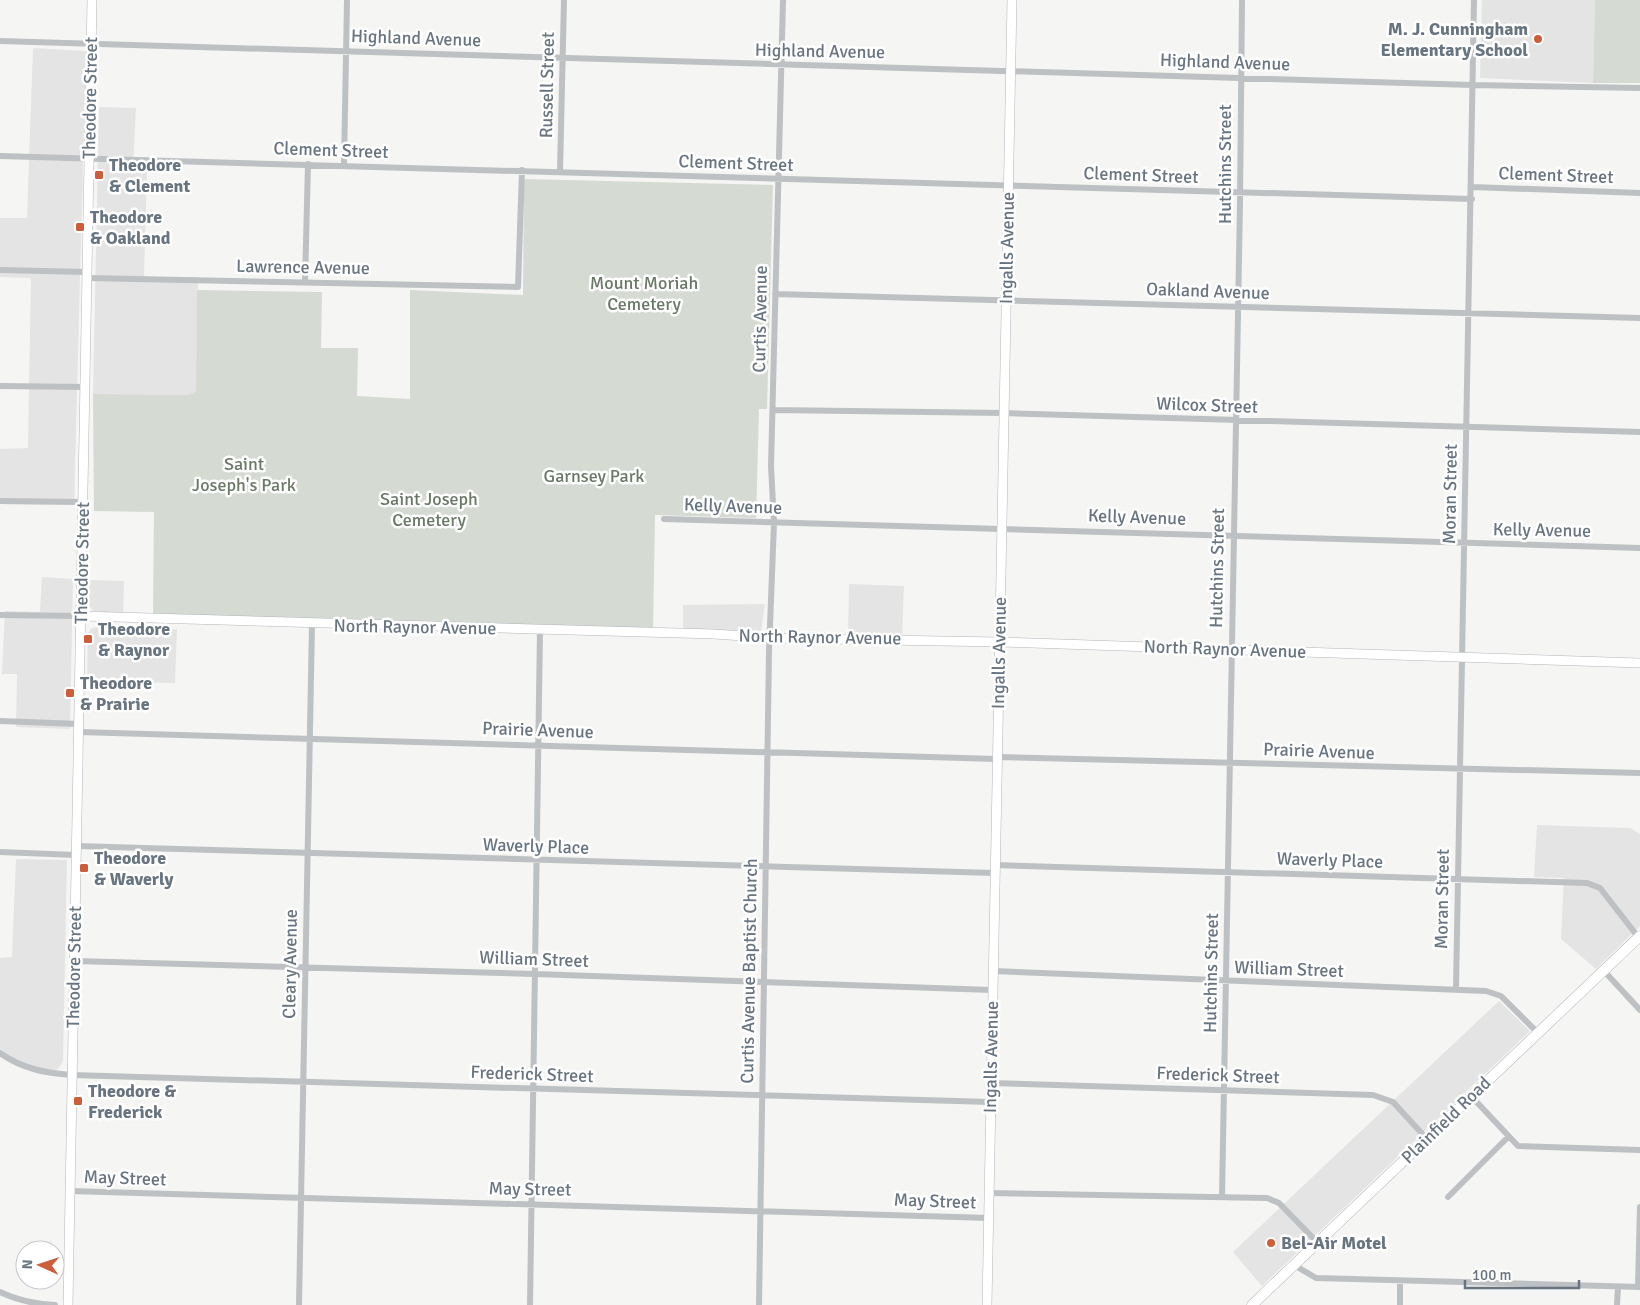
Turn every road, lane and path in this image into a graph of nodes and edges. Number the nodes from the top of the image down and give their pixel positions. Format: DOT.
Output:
graph roads {
  1 [pos="92,0"];
  2 [pos="348,0"];
  3 [pos="564,0"];
  4 [pos="783,0"];
  5 [pos="1012,0"];
  6 [pos="1242,0"];
  7 [pos="1474,0"];
  8 [pos="0,41"];
  9 [pos="92,43"];
  10 [pos="346,51"];
  11 [pos="562,57"];
  12 [pos="782,65"];
  13 [pos="1010,70"];
  14 [pos="1240,77"];
  15 [pos="1473,85"];
  16 [pos="1640,88"];
  17 [pos="0,156"];
  18 [pos="89,158"];
  19 [pos="308,164"];
  20 [pos="344,165"];
  21 [pos="522,170"];
  22 [pos="560,171"];
  23 [pos="779,180"];
  24 [pos="1008,186"];
  25 [pos="1472,187"];
  26 [pos="1240,192"];
  27 [pos="1640,193"];
  28 [pos="1472,199"];
  29 [pos="0,270"];
  30 [pos="87,275"];
  31 [pos="305,282"];
  32 [pos="775,294"];
  33 [pos="1006,300"];
  34 [pos="1238,308"];
  35 [pos="1469,314"];
  36 [pos="1640,318"];
  37 [pos="0,386"];
  38 [pos="85,388"];
  39 [pos="773,410"];
  40 [pos="1003,414"];
  41 [pos="1236,421"];
  42 [pos="1466,428"];
  43 [pos="1640,432"];
  44 [pos="0,501"];
  45 [pos="83,502"];
  46 [pos="664,519"];
  47 [pos="774,523"];
  48 [pos="1001,527"];
  49 [pos="1233,535"];
  50 [pos="1463,543"];
  51 [pos="1640,548"];
  52 [pos="0,615"];
  53 [pos="80,616"];
  54 [pos="312,624"];
  55 [pos="540,630"];
  56 [pos="771,638"];
  57 [pos="999,642"];
  58 [pos="1231,650"];
  59 [pos="1460,657"];
  60 [pos="1640,663"];
  61 [pos="0,721"];
  62 [pos="79,728"];
  63 [pos="310,737"];
  64 [pos="538,746"];
  65 [pos="767,752"];
  66 [pos="996,758"];
  67 [pos="1229,763"];
  68 [pos="1459,770"];
  69 [pos="1640,773"];
  70 [pos="76,850"];
  71 [pos="0,852"];
  72 [pos="307,852"];
  73 [pos="537,861"];
  74 [pos="766,866"];
  75 [pos="995,869"];
  76 [pos="1227,872"];
  77 [pos="1458,879"];
  78 [pos="1639,937"];
  79 [pos="74,961"];
  80 [pos="305,967"];
  81 [pos="1604,971"];
  82 [pos="993,972"];
  83 [pos="535,974"];
  84 [pos="764,982"];
  85 [pos="1226,982"];
  86 [pos="1456,989"];
  87 [pos="992,990"];
  88 [pos="1640,1010"];
  89 [pos="1538,1033"];
  90 [pos="0,1053"];
  91 [pos="72,1074"];
  92 [pos="302,1081"];
  93 [pos="991,1083"];
  94 [pos="533,1089"];
  95 [pos="1224,1090"];
  96 [pos="1471,1096"];
  97 [pos="763,1097"];
  98 [pos="990,1102"];
  99 [pos="1508,1137"];
  100 [pos="1428,1139"];
  101 [pos="1640,1150"];
  102 [pos="70,1191"];
  103 [pos="989,1193"];
  104 [pos="1222,1197"];
  105 [pos="1448,1197"];
  106 [pos="301,1198"];
  107 [pos="532,1204"];
  108 [pos="1640,1208"];
  109 [pos="761,1210"];
  110 [pos="989,1218"];
  111 [pos="1317,1242"];
  112 [pos="1294,1265"];
  113 [pos="1400,1280"];
  114 [pos="1618,1287"];
  115 [pos="1639,1287"];
  116 [pos="0,1292"];
  117 [pos="1255,1304"];
  118 [pos="55,1305"];
  119 [pos="68,1305"];
  120 [pos="299,1305"];
  121 [pos="530,1305"];
  122 [pos="759,1305"];
  123 [pos="987,1305"];
  124 [pos="1400,1305"];
  125 [pos="1617,1305"];
  1 -- 9 [label="main road, Theodore Street"];
  2 -- 10 [label="street"];
  3 -- 11 [label="street, Russell Street"];
  4 -- 12 [label="street, Curtis Avenue"];
  5 -- 13 [label="main road, Ingalls Avenue"];
  6 -- 14 [label="street, Hutchins Street"];
  7 -- 15 [label="street, Moran Street"];
  8 -- 9 [label="street, Highland Avenue"];
  9 -- 10 [label="street, Highland Avenue"];
  9 -- 18 [label="main road, Theodore Street"];
  10 -- 11 [label="street, Highland Avenue"];
  10 -- 20 [label="street"];
  11 -- 12 [label="street, Highland Avenue"];
  11 -- 22 [label="street, Russell Street"];
  12 -- 13 [label="street, Highland Avenue"];
  12 -- 23 [label="street, Curtis Avenue"];
  13 -- 14 [label="street, Highland Avenue"];
  13 -- 24 [label="main road, Ingalls Avenue"];
  14 -- 15 [label="street, Highland Avenue"];
  14 -- 26 [label="street, Hutchins Street"];
  15 -- 16 [label="street, Highland Avenue"];
  15 -- 25 [label="street, Moran Street"];
  17 -- 18 [label="street, Clement Street"];
  18 -- 19 [label="street, Clement Street"];
  18 -- 30 [label="main road, Theodore Street"];
  19 -- 20 [label="street, Clement Street"];
  19 -- 31 [label="street"];
  20 -- 21 [label="street, Clement Street"];
  21 -- 22 [label="street, Clement Street"];
  21 -- 31 [label="street, Lawrence Avenue"];
  22 -- 23 [label="street, Clement Street"];
  23 -- 24 [label="street, Clement Street"];
  23 -- 32 [label="street, Curtis Avenue"];
  24 -- 26 [label="street, Clement Street"];
  24 -- 33 [label="main road, Ingalls Avenue"];
  25 -- 27 [label="street, Clement Street"];
  25 -- 28 [label="street, Moran Street"];
  26 -- 28 [label="street, Clement Street"];
  26 -- 34 [label="street, Hutchins Street"];
  28 -- 35 [label="street, Moran Street"];
  29 -- 30 [label="street"];
  30 -- 31 [label="street, Lawrence Avenue"];
  30 -- 38 [label="main road, Theodore Street"];
  32 -- 33 [label="street, Oakland Avenue"];
  32 -- 39 [label="street, Curtis Avenue"];
  33 -- 34 [label="street, Oakland Avenue"];
  33 -- 40 [label="main road, Ingalls Avenue"];
  34 -- 35 [label="street, Oakland Avenue"];
  34 -- 41 [label="street, Hutchins Street"];
  35 -- 36 [label="street, Oakland Avenue"];
  35 -- 42 [label="street, Moran Street"];
  37 -- 38 [label="street"];
  38 -- 45 [label="main road, Theodore Street"];
  39 -- 40 [label="street, Wilcox Street"];
  39 -- 47 [label="street, Curtis Avenue"];
  40 -- 41 [label="street, Wilcox Street"];
  40 -- 48 [label="main road, Ingalls Avenue"];
  41 -- 42 [label="street, Wilcox Street"];
  41 -- 49 [label="street, Hutchins Street"];
  42 -- 43 [label="street, Wilcox Street"];
  42 -- 50 [label="street, Moran Street"];
  44 -- 45 [label="street"];
  45 -- 53 [label="main road, Theodore Street"];
  46 -- 47 [label="street, Kelly Avenue"];
  47 -- 48 [label="street, Kelly Avenue"];
  47 -- 56 [label="street, Curtis Avenue"];
  48 -- 49 [label="street, Kelly Avenue"];
  48 -- 57 [label="main road, Ingalls Avenue"];
  49 -- 50 [label="street, Kelly Avenue"];
  49 -- 58 [label="street, Hutchins Street"];
  50 -- 51 [label="street, Kelly Avenue"];
  50 -- 59 [label="street, Moran Street"];
  52 -- 53 [label="street, North Raynor Avenue"];
  53 -- 54 [label="main road, North Raynor Avenue"];
  53 -- 62 [label="main road, Theodore Street"];
  54 -- 55 [label="main road, North Raynor Avenue"];
  54 -- 63 [label="street, Cleary Avenue"];
  55 -- 56 [label="main road, North Raynor Avenue"];
  55 -- 64 [label="street"];
  56 -- 57 [label="main road, North Raynor Avenue"];
  56 -- 65 [label="street, Curtis Avenue Baptist Church"];
  57 -- 58 [label="main road, North Raynor Avenue"];
  57 -- 66 [label="main road, Ingalls Avenue"];
  58 -- 59 [label="main road, North Raynor Avenue"];
  58 -- 67 [label="street, Hutchins Street"];
  59 -- 60 [label="main road, North Raynor Avenue"];
  59 -- 68 [label="street, Moran Street"];
  61 -- 62 [label="street, Prairie Avenue"];
  62 -- 63 [label="street, Prairie Avenue"];
  62 -- 70 [label="main road, Theodore Street"];
  63 -- 64 [label="street, Prairie Avenue"];
  63 -- 72 [label="street, Cleary Avenue"];
  64 -- 65 [label="street, Prairie Avenue"];
  64 -- 73 [label="street"];
  65 -- 66 [label="street, Prairie Avenue"];
  65 -- 74 [label="street, Curtis Avenue Baptist Church"];
  66 -- 67 [label="street, Prairie Avenue"];
  66 -- 75 [label="main road, Ingalls Avenue"];
  67 -- 68 [label="street, Prairie Avenue"];
  67 -- 76 [label="street, Hutchins Street"];
  68 -- 69 [label="street, Prairie Avenue"];
  68 -- 77 [label="street, Moran Street"];
  70 -- 71 [label="street, Waverly Place"];
  70 -- 72 [label="street, Waverly Place"];
  70 -- 79 [label="main road, Theodore Street"];
  72 -- 73 [label="street, Waverly Place"];
  72 -- 80 [label="street, Cleary Avenue"];
  73 -- 74 [label="street, Waverly Place"];
  73 -- 83 [label="street"];
  74 -- 75 [label="street, Waverly Place"];
  74 -- 84 [label="street, Curtis Avenue Baptist Church"];
  75 -- 76 [label="street, Waverly Place"];
  75 -- 82 [label="main road, Ingalls Avenue"];
  76 -- 77 [label="street, Waverly Place"];
  76 -- 85 [label="street, Hutchins Street"];
  77 -- 78 [label="street, Waverly Place"];
  77 -- 86 [label="street, Moran Street"];
  78 -- 81 [label="main road, Plainfield Road"];
  79 -- 80 [label="street, William Street"];
  79 -- 91 [label="main road, Theodore Street"];
  80 -- 83 [label="street, William Street"];
  80 -- 92 [label="street, Cleary Avenue"];
  81 -- 88 [label="street"];
  81 -- 89 [label="main road, Plainfield Road"];
  82 -- 85 [label="street, William Street"];
  82 -- 87 [label="main road, Ingalls Avenue"];
  83 -- 84 [label="street, William Street"];
  83 -- 94 [label="street"];
  84 -- 87 [label="street, William Street"];
  84 -- 97 [label="street, Curtis Avenue Baptist Church"];
  85 -- 86 [label="street, William Street"];
  85 -- 95 [label="street, Hutchins Street"];
  86 -- 89 [label="street, William Street"];
  87 -- 93 [label="main road, Ingalls Avenue"];
  89 -- 96 [label="main road, Plainfield Road"];
  90 -- 91 [label="street, Frederick Street"];
  91 -- 92 [label="street, Frederick Street"];
  91 -- 102 [label="main road, Theodore Street"];
  92 -- 94 [label="street, Frederick Street"];
  92 -- 106 [label="street, Cleary Avenue"];
  93 -- 95 [label="street, Frederick Street"];
  93 -- 98 [label="main road, Ingalls Avenue"];
  94 -- 97 [label="street, Frederick Street"];
  94 -- 107 [label="street"];
  95 -- 100 [label="street, Frederick Street"];
  95 -- 104 [label="street, Hutchins Street"];
  96 -- 99 [label="street"];
  96 -- 100 [label="main road, Plainfield Road"];
  97 -- 98 [label="street, Frederick Street"];
  97 -- 109 [label="street, Curtis Avenue Baptist Church"];
  98 -- 103 [label="main road, Ingalls Avenue"];
  99 -- 101 [label="street"];
  99 -- 105 [label="street"];
  100 -- 111 [label="main road, Plainfield Road"];
  102 -- 106 [label="street, May Street"];
  102 -- 119 [label="main road, Theodore Street"];
  103 -- 104 [label="street, May Street"];
  103 -- 110 [label="main road, Ingalls Avenue"];
  104 -- 111 [label="street, May Street"];
  106 -- 107 [label="street, May Street"];
  106 -- 120 [label="street, Cleary Avenue"];
  107 -- 109 [label="street, May Street"];
  107 -- 121 [label="street"];
  108 -- 115 [label="street"];
  109 -- 110 [label="street, May Street"];
  109 -- 122 [label="street, Curtis Avenue Baptist Church"];
  110 -- 123 [label="main road, Ingalls Avenue"];
  111 -- 112 [label="main road, Plainfield Road"];
  112 -- 113 [label="street"];
  112 -- 117 [label="main road, Plainfield Road"];
  113 -- 114 [label="street"];
  113 -- 124 [label="street"];
  114 -- 115 [label="street"];
  114 -- 125 [label="street"];
  116 -- 118 [label="street"];
}
